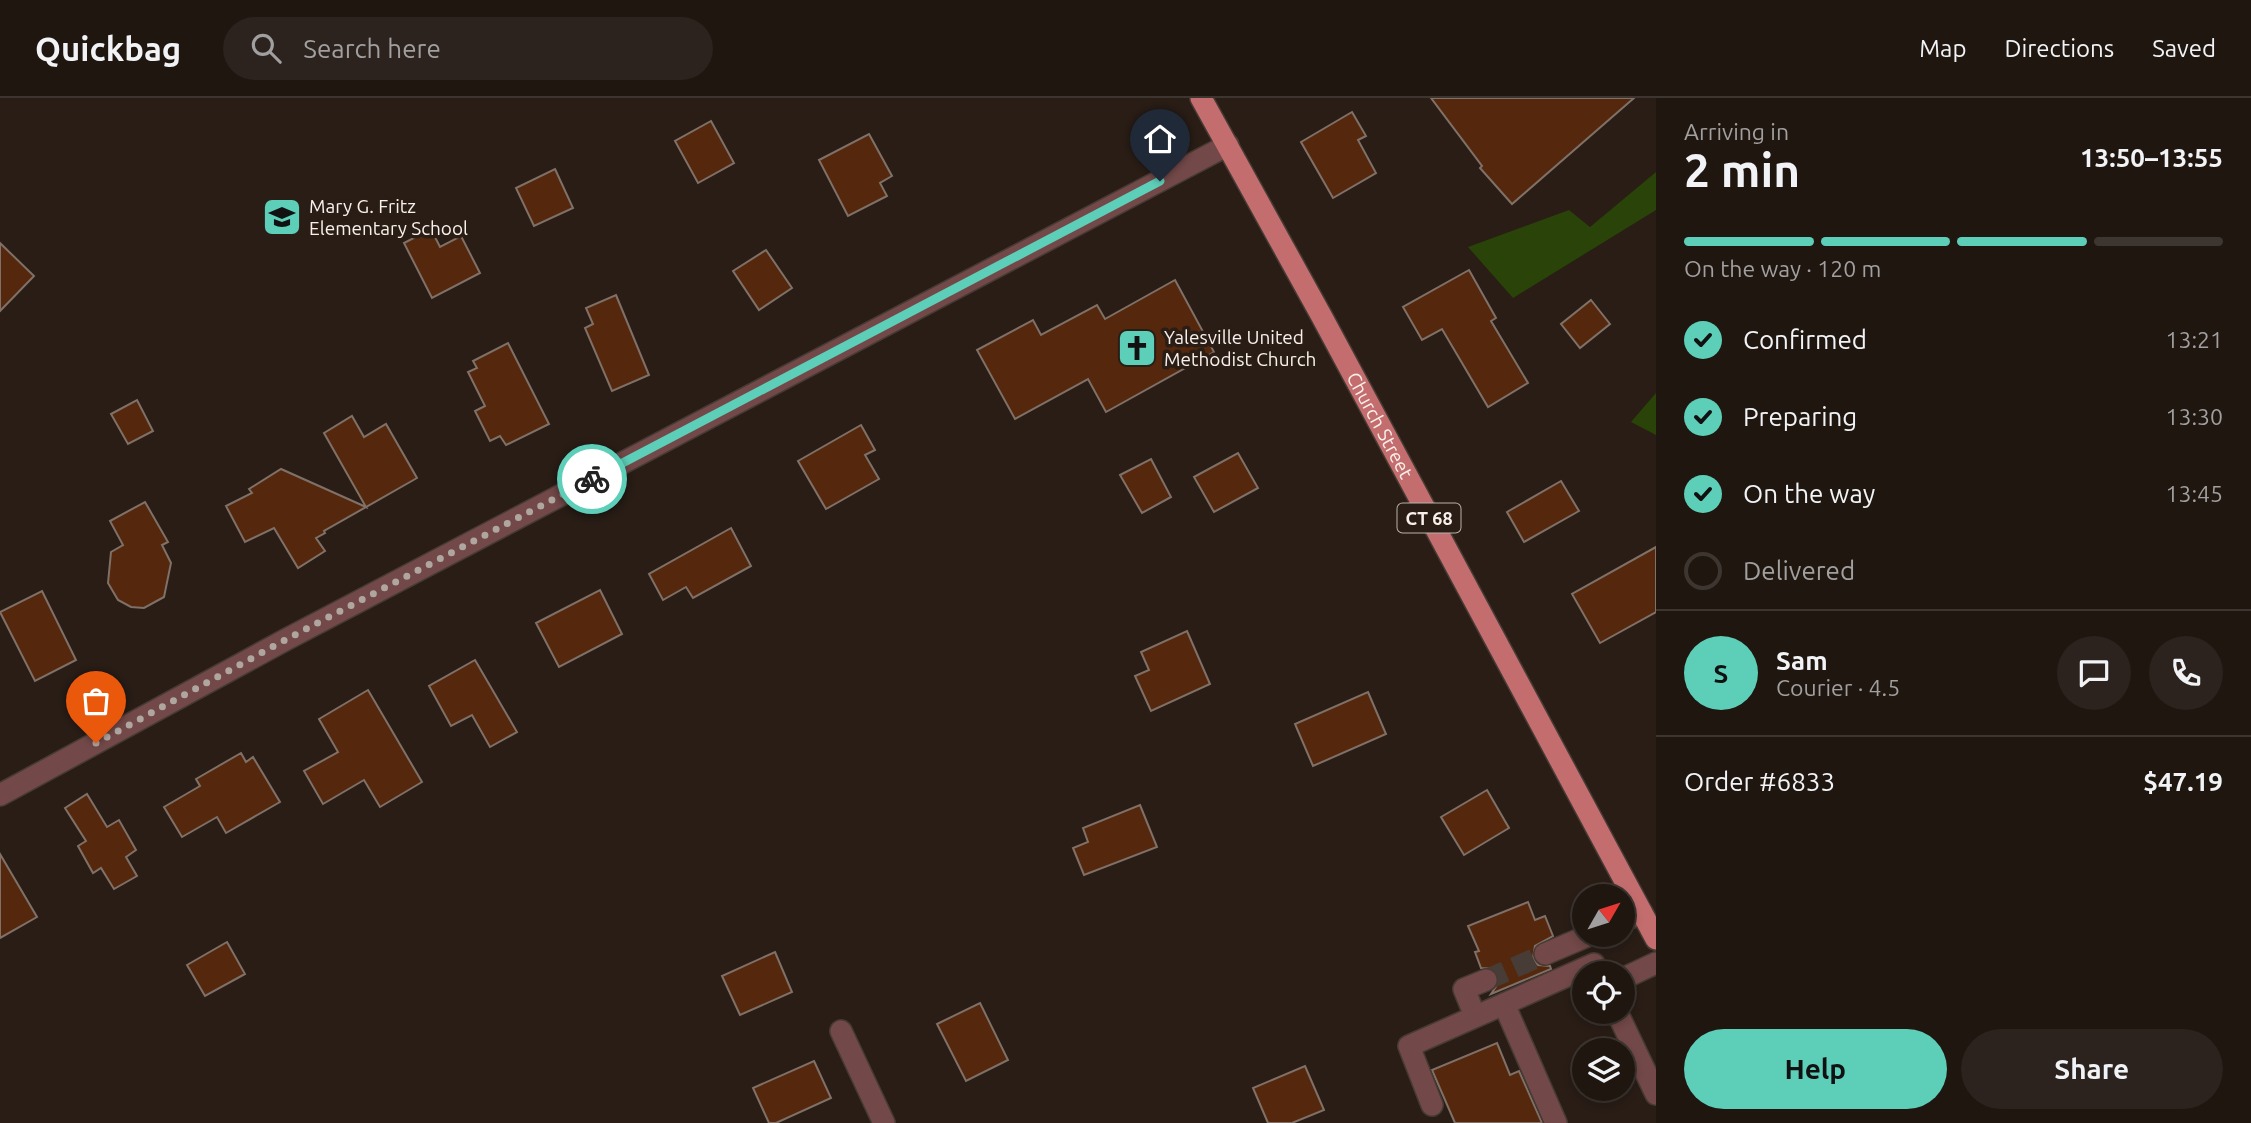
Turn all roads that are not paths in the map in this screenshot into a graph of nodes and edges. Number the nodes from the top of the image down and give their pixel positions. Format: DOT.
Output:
graph roads {
  1 [pos="1201,98"];
  2 [pos="1228,145"];
  3 [pos="0,795"];
  4 [pos="1615,884"];
  5 [pos="1635,920"];
  6 [pos="1656,939"];
  7 [pos="1572,943"];
  8 [pos="1545,954"];
  9 [pos="1656,963"];
  10 [pos="1635,973"];
  11 [pos="1572,978"];
  12 [pos="1486,980"];
  13 [pos="1504,1004"];
  14 [pos="1475,1016"];
  15 [pos="1624,1024"];
  16 [pos="841,1031"];
  17 [pos="1656,1094"];
  18 [pos="1432,1105"];
  19 [pos="884,1123"];
  20 [pos="1556,1123"];
  1 -- 2 [label="main road, Church Street / CT 68"];
  2 -- 3 [label="street"];
  2 -- 4 [label="main road, Church Street / CT 68"];
  5 -- 6 [label="main road, Church Street / CT 68"];
  7 -- 8 [label="street"];
  9 -- 10 [label="street"];
  11 -- 13 [label="street"];
  12 -- 14 [label="street"];
  13 -- 14 [label="street"];
  13 -- 20 [label="street"];
  14 -- 18 [label="street"];
  15 -- 17 [label="street"];
  16 -- 19 [label="street"];
}
